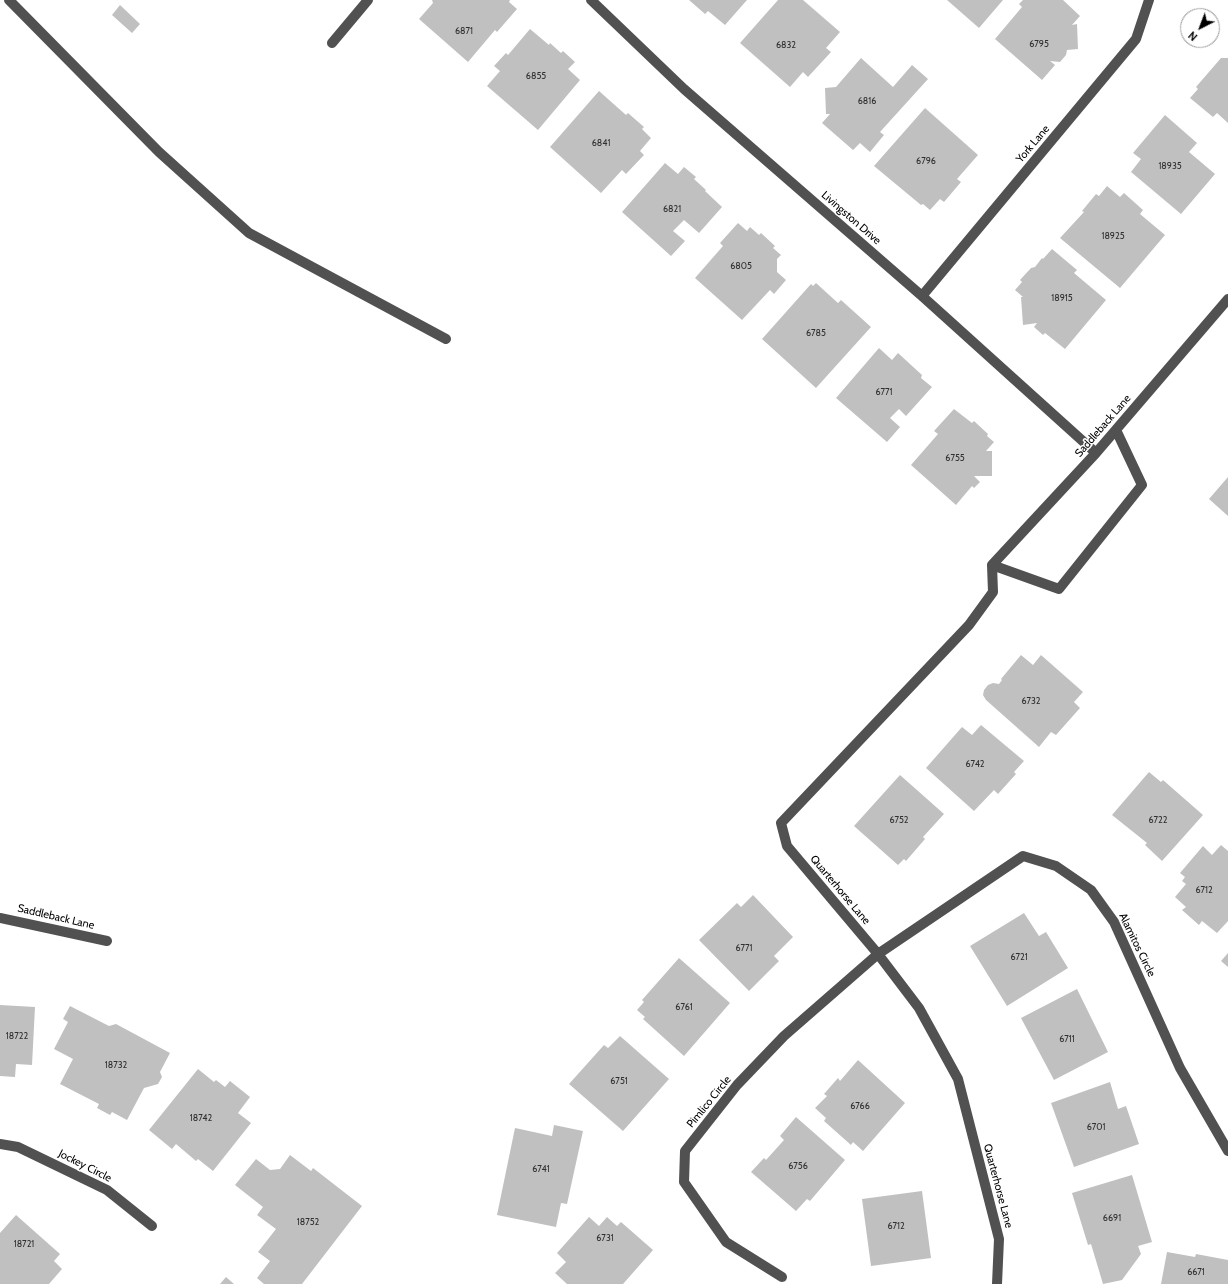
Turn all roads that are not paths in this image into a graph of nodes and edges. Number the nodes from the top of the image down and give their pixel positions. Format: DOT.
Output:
graph roads {
  1 [pos="9,0"];
  2 [pos="368,0"];
  3 [pos="591,0"];
  4 [pos="1149,0"];
  5 [pos="332,43"];
  6 [pos="922,296"];
  7 [pos="1228,299"];
  8 [pos="446,339"];
  9 [pos="1116,430"];
  10 [pos="1096,453"];
  11 [pos="992,565"];
  12 [pos="0,918"];
  13 [pos="107,941"];
  14 [pos="878,954"];
  15 [pos="0,1144"];
  16 [pos="1228,1150"];
  17 [pos="152,1226"];
  18 [pos="782,1277"];
  19 [pos="997,1284"];
  1 -- 8 [label="street"];
  2 -- 5 [label="street"];
  3 -- 6 [label="street, Livingston Drive"];
  4 -- 6 [label="street, York Lane"];
  6 -- 10 [label="street, Livingston Drive"];
  7 -- 9 [label="street, Saddleback Lane"];
  9 -- 10 [label="street, Saddleback Lane"];
  9 -- 11 [label="street"];
  10 -- 11 [label="street, Saddleback Lane"];
  11 -- 14 [label="street, Quarterhorse Lane"];
  12 -- 13 [label="street, Saddleback Lane"];
  14 -- 16 [label="street, Alamitos Circle"];
  14 -- 18 [label="street, Pimlico Circle"];
  14 -- 19 [label="street, Quarterhorse Lane"];
  15 -- 17 [label="street, Jockey Circle"];
}
